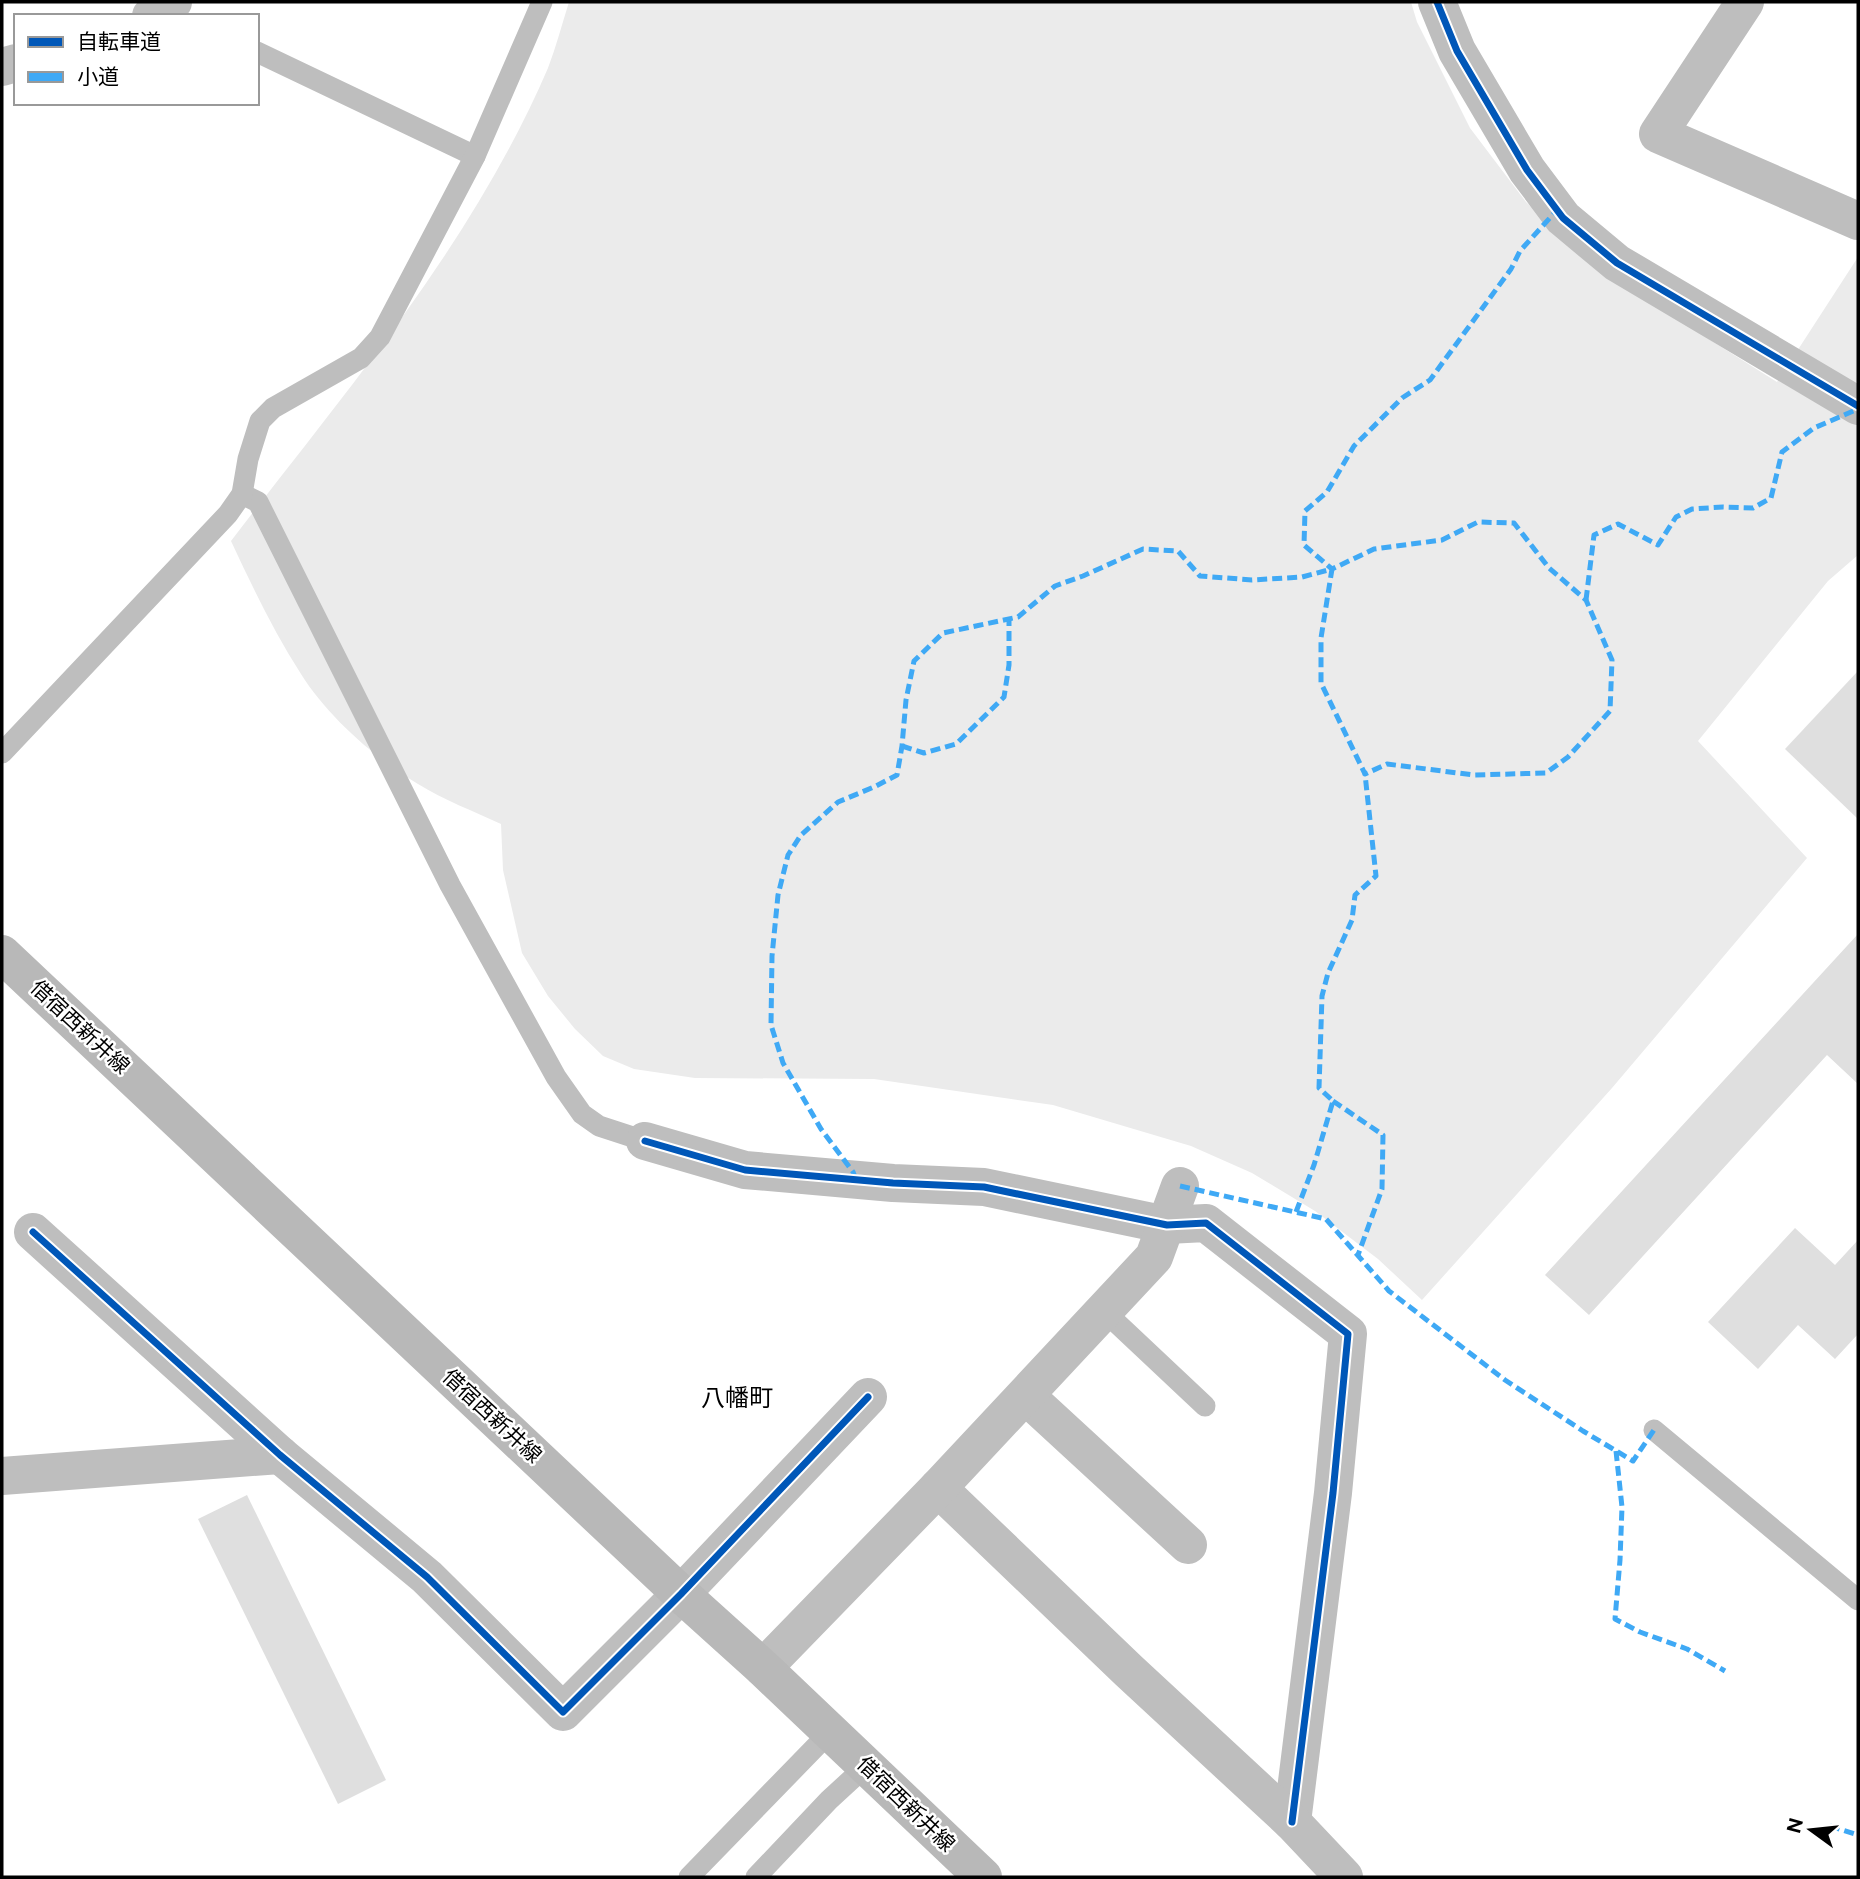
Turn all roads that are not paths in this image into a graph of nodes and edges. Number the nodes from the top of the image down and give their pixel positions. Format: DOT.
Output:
graph roads {
  1 [pos="542,2"];
  2 [pos="1437,2"];
  3 [pos="1745,2"];
  4 [pos="259,53"];
  5 [pos="475,156"];
  6 [pos="1858,221"];
  7 [pos="1858,406"];
  8 [pos="242,494"];
  9 [pos="2,753"];
  10 [pos="2,954"];
  11 [pos="645,1141"];
  12 [pos="1180,1186"];
  13 [pos="1167,1225"];
  14 [pos="33,1232"];
  15 [pos="1104,1311"];
  16 [pos="1026,1396"];
  17 [pos="869,1397"];
  18 [pos="1205,1406"];
  19 [pos="1654,1430"];
  20 [pos="280,1455"];
  21 [pos="2,1476"];
  22 [pos="938,1488"];
  23 [pos="1188,1545"];
  24 [pos="681,1594"];
  25 [pos="1858,1600"];
  26 [pos="763,1668"];
  27 [pos="830,1732"];
  28 [pos="866,1766"];
  29 [pos="1292,1822"];
  30 [pos="689,1877"];
  31 [pos="756,1877"];
  32 [pos="983,1877"];
  33 [pos="1344,1877"];
  1 -- 5 [label="lane"];
  2 -- 7 [label="street"];
  3 -- 6 [label="street"];
  4 -- 5 [label="lane"];
  5 -- 8 [label="lane"];
  8 -- 9 [label="lane"];
  8 -- 11 [label="lane"];
  10 -- 24 [label="main road, 借宿西新井線"];
  11 -- 13 [label="street"];
  12 -- 13 [label="street"];
  13 -- 15 [label="street"];
  13 -- 29 [label="street"];
  14 -- 20 [label="street"];
  15 -- 16 [label="street"];
  15 -- 18 [label="lane"];
  16 -- 22 [label="street"];
  16 -- 23 [label="street"];
  17 -- 24 [label="street"];
  19 -- 25 [label="lane"];
  20 -- 21 [label="street"];
  20 -- 24 [label="street"];
  22 -- 26 [label="street"];
  22 -- 29 [label="street"];
  24 -- 26 [label="main road, 借宿西新井線"];
  26 -- 27 [label="main road, 借宿西新井線"];
  27 -- 28 [label="main road, 借宿西新井線"];
  27 -- 30 [label="lane"];
  28 -- 31 [label="lane"];
  28 -- 32 [label="main road, 借宿西新井線"];
  29 -- 33 [label="street"];
}
